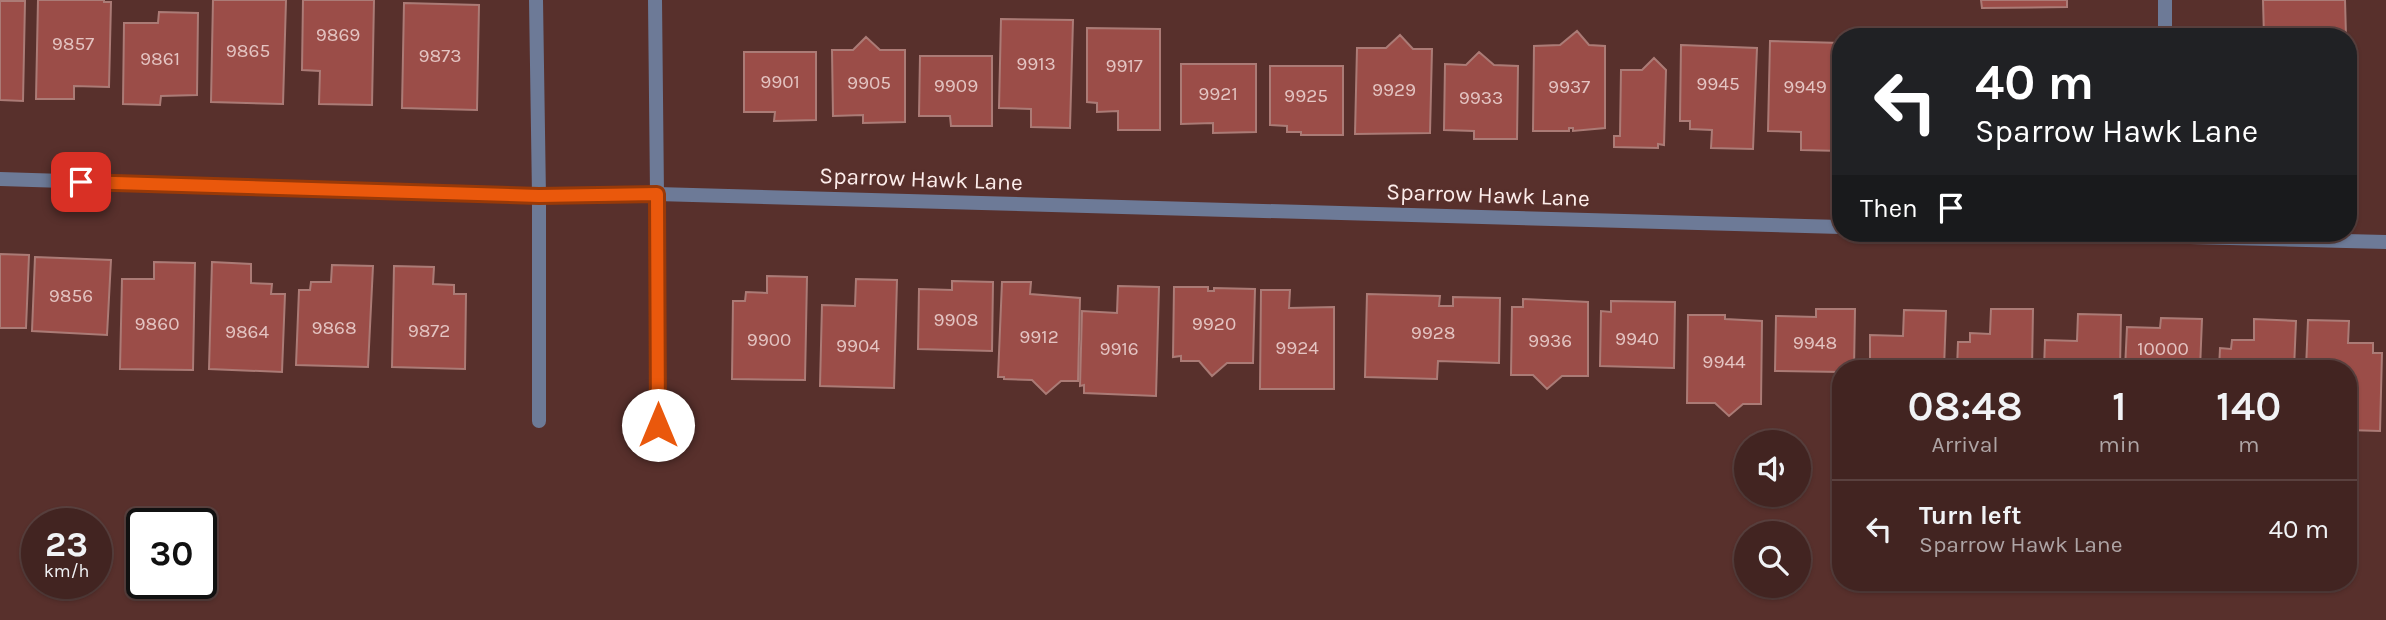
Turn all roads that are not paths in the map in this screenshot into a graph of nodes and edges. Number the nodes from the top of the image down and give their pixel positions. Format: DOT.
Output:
graph roads {
  1 [pos="536,0"];
  2 [pos="655,0"];
  3 [pos="2165,0"];
  4 [pos="2165,28"];
  5 [pos="0,179"];
  6 [pos="657,194"];
  7 [pos="539,196"];
  8 [pos="1832,227"];
  9 [pos="2357,242"];
  10 [pos="2386,243"];
  11 [pos="539,421"];
  12 [pos="658,425"];
  1 -- 7 [label="street"];
  2 -- 6 [label="street"];
  3 -- 4 [label="street"];
  5 -- 7 [label="street, Sparrow Hawk Lane"];
  6 -- 7 [label="street, Sparrow Hawk Lane"];
  6 -- 8 [label="street, Sparrow Hawk Lane"];
  6 -- 12 [label="street"];
  7 -- 11 [label="street"];
  9 -- 10 [label="street"];
}
